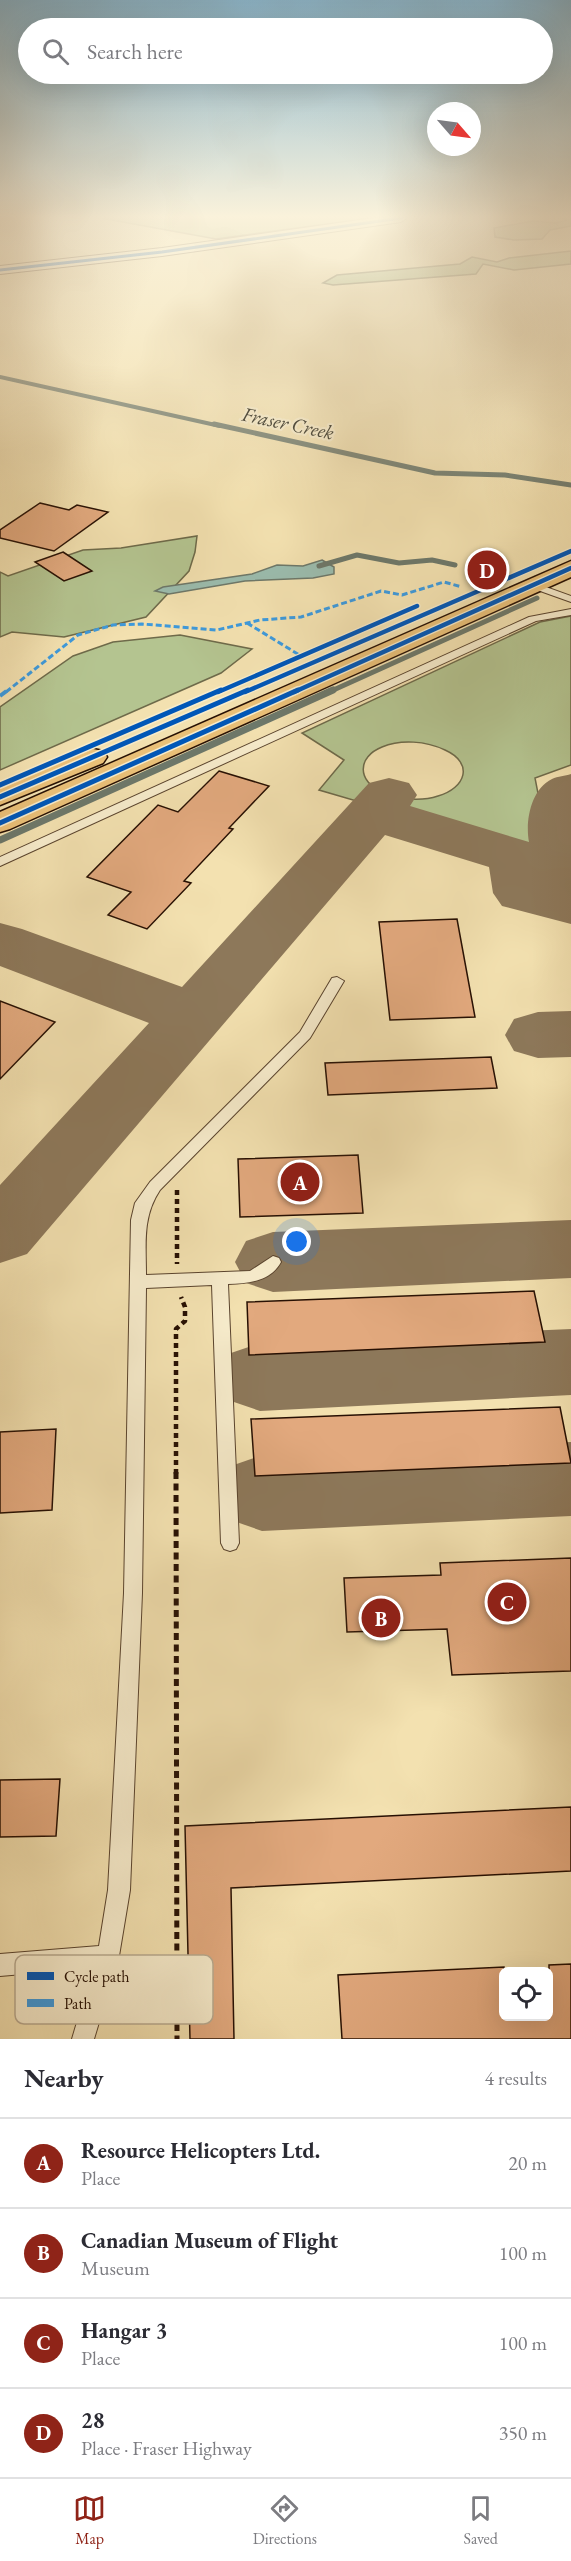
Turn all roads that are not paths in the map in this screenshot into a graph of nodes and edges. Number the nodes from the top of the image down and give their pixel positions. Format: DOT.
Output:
graph roads {
  1 [pos="571,551"];
  2 [pos="571,568"];
  3 [pos="532,585"];
  4 [pos="571,599"];
  5 [pos="571,612"];
  6 [pos="0,797"];
  7 [pos="0,823"];
  8 [pos="0,862"];
  9 [pos="337,981"];
  10 [pos="273,1262"];
  11 [pos="220,1278"];
  12 [pos="138,1282"];
  13 [pos="230,1543"];
  14 [pos="108,1955"];
  15 [pos="15,1964"];
  16 [pos="0,1965"];
  17 [pos="88,2024"];
  18 [pos="83,2039"];
  1 -- 6 [label="main road"];
  2 -- 3 [label="main road"];
  3 -- 4 [label="lane"];
  3 -- 7 [label="main road"];
  5 -- 8 [label="lane"];
  9 -- 12 [label="lane"];
  10 -- 11 [label="lane"];
  11 -- 12 [label="lane"];
  11 -- 13 [label="lane"];
  12 -- 14 [label="lane"];
  15 -- 16 [label="lane"];
  17 -- 18 [label="lane"];
}
